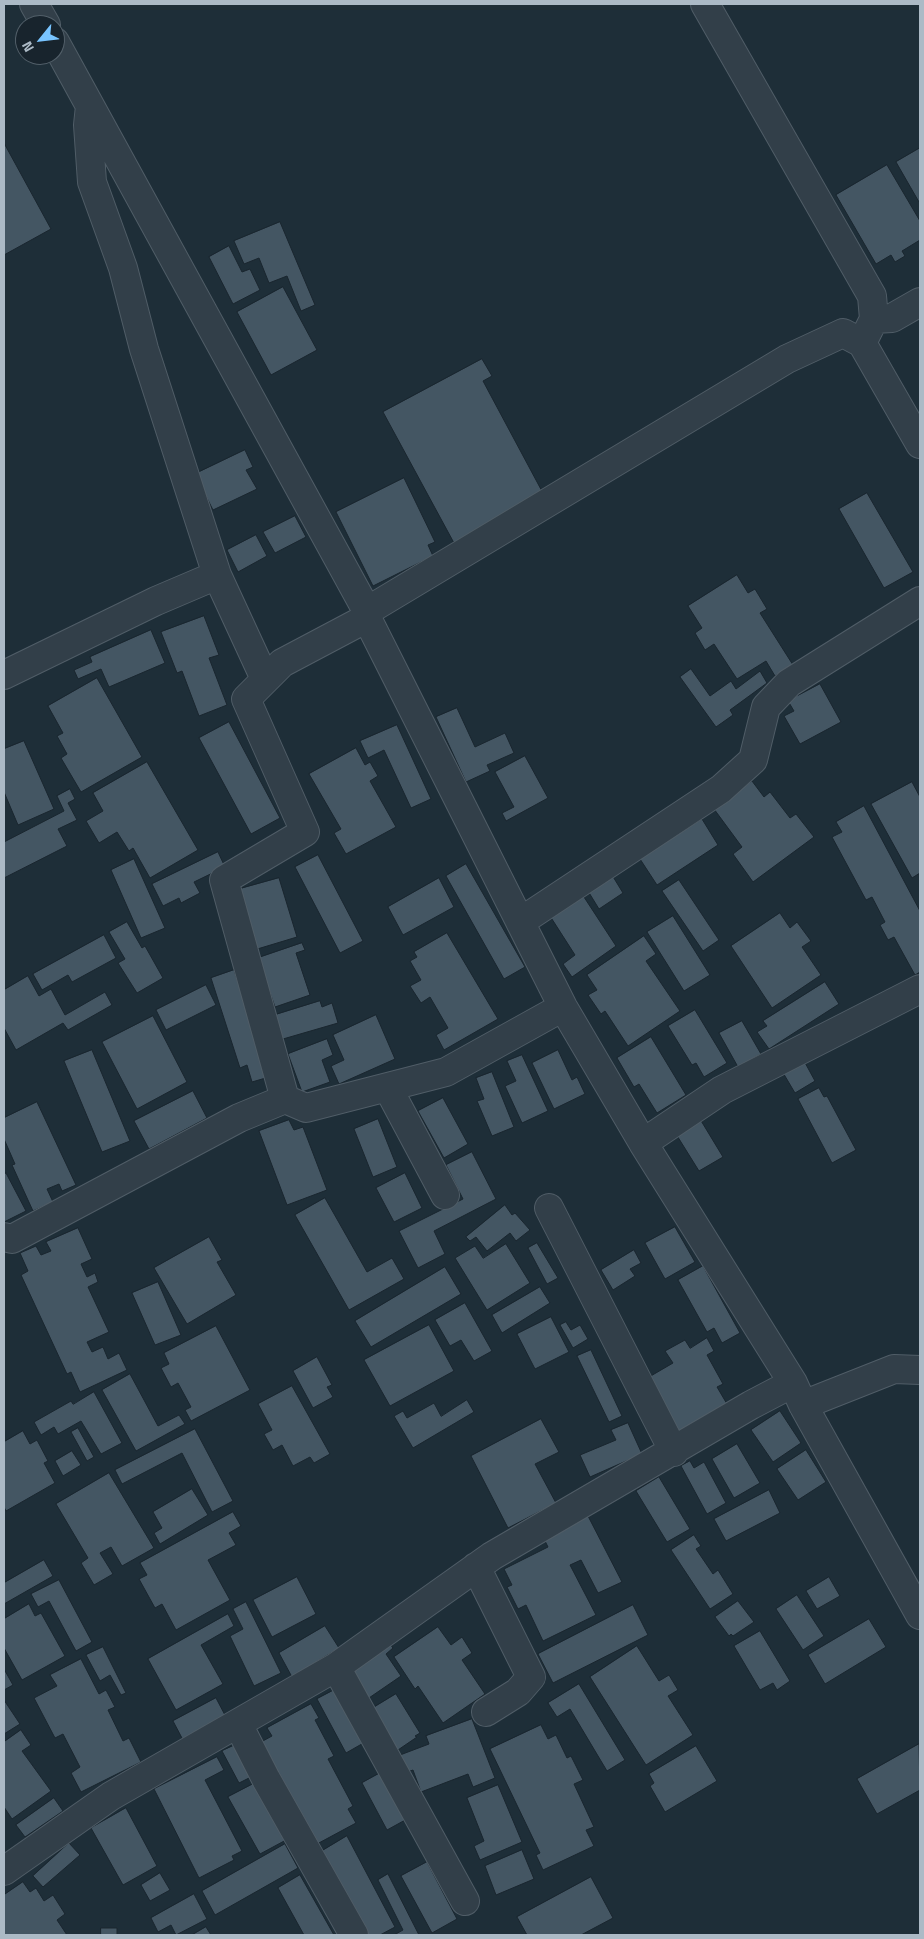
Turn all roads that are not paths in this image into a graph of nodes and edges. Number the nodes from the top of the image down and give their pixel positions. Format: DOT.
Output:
graph roads {
  1 [pos="34,4"];
  2 [pos="705,4"];
  3 [pos="40,15"];
  4 [pos="65,60"];
  5 [pos="90,106"];
  6 [pos="920,302"];
  7 [pos="874,319"];
  8 [pos="862,343"];
  9 [pos="920,444"];
  10 [pos="217,574"];
  11 [pos="920,601"];
  12 [pos="367,614"];
  13 [pos="4,675"];
  14 [pos="265,679"];
  15 [pos="520,922"];
  16 [pos="920,989"];
  17 [pos="564,1007"];
  18 [pos="388,1088"];
  19 [pos="285,1099"];
  20 [pos="643,1143"];
  21 [pos="445,1195"];
  22 [pos="549,1208"];
  23 [pos="4,1237"];
  24 [pos="920,1370"];
  25 [pos="798,1394"];
  26 [pos="674,1452"];
  27 [pos="476,1567"];
  28 [pos="920,1615"];
  29 [pos="336,1667"];
  30 [pos="486,1712"];
  31 [pos="238,1724"];
  32 [pos="4,1871"];
  33 [pos="465,1901"];
  34 [pos="354,1935"];
  1 -- 3 [label="street"];
  2 -- 7 [label="street"];
  4 -- 5 [label="street"];
  5 -- 10 [label="street"];
  5 -- 12 [label="street"];
  6 -- 7 [label="street"];
  7 -- 8 [label="street"];
  8 -- 9 [label="street"];
  8 -- 12 [label="street"];
  10 -- 13 [label="street"];
  10 -- 14 [label="street"];
  11 -- 15 [label="street"];
  12 -- 14 [label="street"];
  12 -- 15 [label="street"];
  14 -- 19 [label="street"];
  15 -- 17 [label="street"];
  16 -- 20 [label="street"];
  17 -- 18 [label="street"];
  17 -- 20 [label="street"];
  18 -- 19 [label="street"];
  18 -- 21 [label="street"];
  19 -- 23 [label="street"];
  20 -- 25 [label="street"];
  22 -- 26 [label="street"];
  24 -- 25 [label="street"];
  25 -- 26 [label="street"];
  25 -- 28 [label="street"];
  26 -- 27 [label="street"];
  27 -- 29 [label="street"];
  27 -- 30 [label="street"];
  29 -- 31 [label="street"];
  29 -- 33 [label="street"];
  31 -- 32 [label="street"];
  31 -- 34 [label="street"];
}
